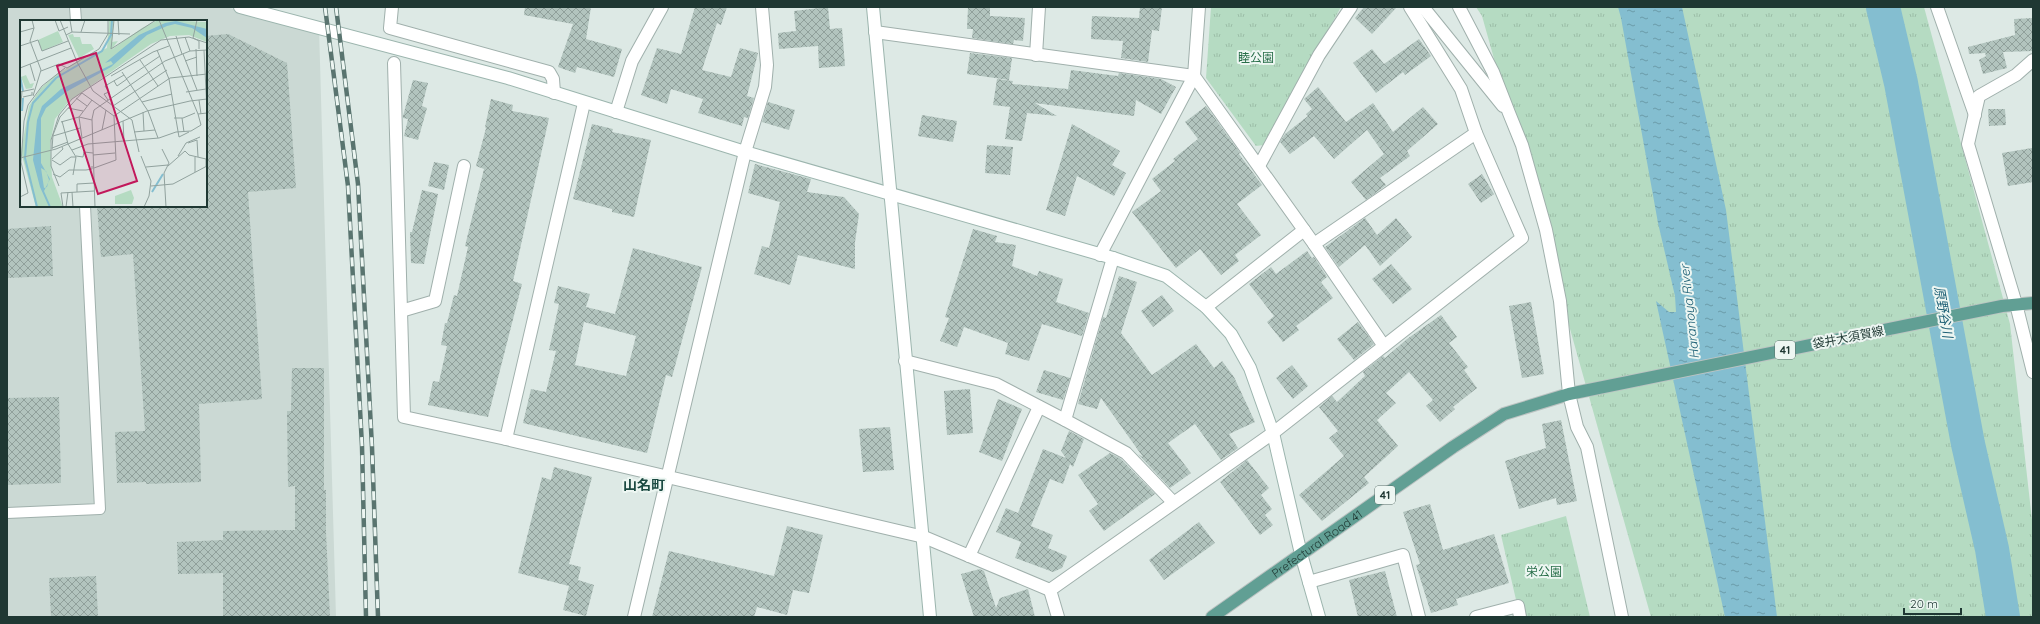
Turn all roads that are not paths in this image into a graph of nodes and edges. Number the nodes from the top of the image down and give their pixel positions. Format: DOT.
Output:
graph roads {
  1 [pos="75,7"];
  2 [pos="240,7"];
  3 [pos="392,7"];
  4 [pos="662,7"];
  5 [pos="762,7"];
  6 [pos="873,7"];
  7 [pos="1039,7"];
  8 [pos="1199,7"];
  9 [pos="1351,7"];
  10 [pos="1410,7"];
  11 [pos="1423,7"];
  12 [pos="1459,7"];
  13 [pos="1937,7"];
  14 [pos="76,20"];
  15 [pos="875,32"];
  16 [pos="1036,54"];
  17 [pos="2033,60"];
  18 [pos="394,63"];
  19 [pos="1194,76"];
  20 [pos="554,93"];
  21 [pos="584,103"];
  22 [pos="616,112"];
  23 [pos="1509,114"];
  24 [pos="1974,115"];
  25 [pos="1476,133"];
  26 [pos="745,152"];
  27 [pos="464,166"];
  28 [pos="1259,166"];
  29 [pos="889,193"];
  30 [pos="85,207"];
  31 [pos="1304,230"];
  32 [pos="1314,244"];
  33 [pos="1100,255"];
  34 [pos="1113,258"];
  35 [pos="2033,303"];
  36 [pos="2016,304"];
  37 [pos="1206,307"];
  38 [pos="401,311"];
  39 [pos="1384,346"];
  40 [pos="905,361"];
  41 [pos="2033,372"];
  42 [pos="1569,394"];
  43 [pos="1039,407"];
  44 [pos="1065,420"];
  45 [pos="1272,433"];
  46 [pos="506,439"];
  47 [pos="667,476"];
  48 [pos="1174,502"];
  49 [pos="7,513"];
  50 [pos="924,537"];
  51 [pos="1301,554"];
  52 [pos="969,556"];
  53 [pos="1309,582"];
  54 [pos="1614,584"];
  55 [pos="1050,590"];
  56 [pos="634,617"];
  57 [pos="930,617"];
  58 [pos="1058,617"];
  59 [pos="1212,617"];
  60 [pos="1319,617"];
  61 [pos="1419,617"];
  62 [pos="1476,617"];
  63 [pos="1520,617"];
  64 [pos="1614,617"];
  65 [pos="1622,617"];
  1 -- 14 [label="lane"];
  2 -- 20 [label="street"];
  3 -- 20 [label="street"];
  4 -- 22 [label="street"];
  5 -- 26 [label="street"];
  6 -- 15 [label="street"];
  7 -- 16 [label="street"];
  8 -- 19 [label="street"];
  9 -- 28 [label="street"];
  10 -- 25 [label="street"];
  11 -- 23 [label="street"];
  12 -- 23 [label="street"];
  13 -- 24 [label="street"];
  15 -- 16 [label="street"];
  15 -- 29 [label="street"];
  16 -- 19 [label="street"];
  17 -- 24 [label="street"];
  18 -- 38 [label="street"];
  19 -- 28 [label="street"];
  19 -- 33 [label="street"];
  20 -- 21 [label="street"];
  21 -- 22 [label="street"];
  21 -- 46 [label="street"];
  22 -- 26 [label="street"];
  23 -- 42 [label="street"];
  24 -- 36 [label="street"];
  25 -- 32 [label="street"];
  25 -- 39 [label="street"];
  26 -- 29 [label="street"];
  26 -- 47 [label="street"];
  27 -- 38 [label="street"];
  28 -- 31 [label="street"];
  29 -- 33 [label="street"];
  29 -- 40 [label="street"];
  30 -- 49 [label="lane"];
  31 -- 32 [label="street"];
  31 -- 37 [label="street"];
  32 -- 39 [label="street"];
  33 -- 34 [label="street"];
  34 -- 37 [label="street"];
  34 -- 44 [label="street"];
  35 -- 36 [label="main road, 袋井大須賀線 / 41"];
  36 -- 41 [label="street"];
  36 -- 42 [label="main road, 袋井大須賀線 / 41"];
  37 -- 45 [label="street"];
  38 -- 46 [label="street"];
  39 -- 45 [label="street"];
  40 -- 43 [label="street"];
  40 -- 50 [label="street"];
  42 -- 51 [label="main road, Prefectural Road 41 / 41"];
  42 -- 54 [label="street"];
  43 -- 44 [label="street"];
  43 -- 52 [label="street"];
  44 -- 48 [label="street"];
  45 -- 48 [label="street"];
  45 -- 51 [label="street"];
  46 -- 47 [label="street"];
  47 -- 50 [label="street"];
  47 -- 56 [label="street"];
  48 -- 55 [label="street"];
  50 -- 52 [label="street"];
  50 -- 57 [label="street"];
  51 -- 53 [label="street"];
  51 -- 59 [label="main road, Prefectural Road 41 / 41"];
  52 -- 55 [label="street"];
  53 -- 60 [label="street"];
  53 -- 61 [label="street"];
  54 -- 64 [label="street"];
  54 -- 65 [label="street"];
  55 -- 58 [label="street"];
  62 -- 63 [label="street"];
}
